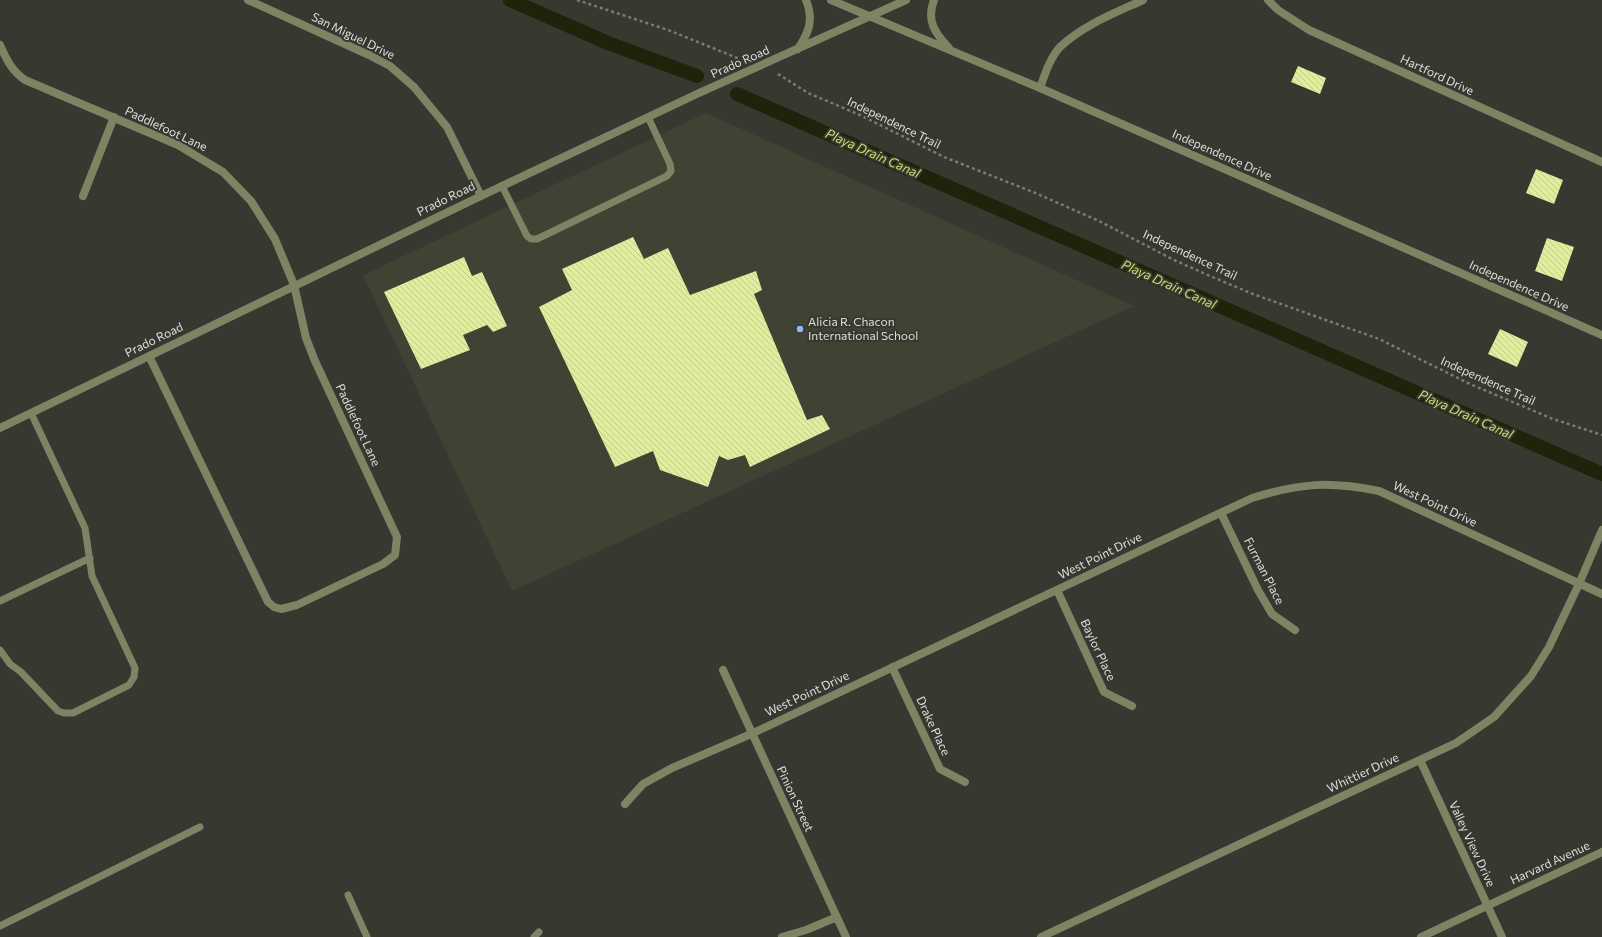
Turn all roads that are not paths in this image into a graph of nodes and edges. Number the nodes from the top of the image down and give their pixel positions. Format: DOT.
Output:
graph roads {
  1 [pos="248,0"];
  2 [pos="806,0"];
  3 [pos="831,0"];
  4 [pos="906,0"];
  5 [pos="934,0"];
  6 [pos="1143,0"];
  7 [pos="1268,0"];
  8 [pos="869,17"];
  9 [pos="0,45"];
  10 [pos="798,49"];
  11 [pos="950,50"];
  12 [pos="1040,88"];
  13 [pos="114,117"];
  14 [pos="648,117"];
  15 [pos="1602,162"];
  16 [pos="502,186"];
  17 [pos="83,196"];
  18 [pos="481,196"];
  19 [pos="294,285"];
  20 [pos="1602,335"];
  21 [pos="149,356"];
  22 [pos="31,413"];
  23 [pos="0,428"];
  24 [pos="1222,513"];
  25 [pos="1602,530"];
  26 [pos="90,558"];
  27 [pos="1579,584"];
  28 [pos="1057,590"];
  29 [pos="1602,594"];
  30 [pos="0,601"];
  31 [pos="1295,630"];
  32 [pos="0,650"];
  33 [pos="892,667"];
  34 [pos="723,670"];
  35 [pos="1132,706"];
  36 [pos="751,734"];
  37 [pos="1420,760"];
  38 [pos="965,782"];
  39 [pos="626,804"];
  40 [pos="200,827"];
  41 [pos="1602,852"];
  42 [pos="348,895"];
  43 [pos="1488,906"];
  44 [pos="837,917"];
  45 [pos="0,926"];
  46 [pos="367,937"];
  47 [pos="782,937"];
  48 [pos="846,937"];
  49 [pos="1041,937"];
  50 [pos="1421,937"];
  51 [pos="1502,937"];
  1 -- 18 [label="street, San Miguel Drive"];
  2 -- 10 [label="street"];
  3 -- 8 [label="street, Independence Drive"];
  4 -- 8 [label="street, Prado Road"];
  5 -- 11 [label="street"];
  6 -- 12 [label="street"];
  7 -- 15 [label="street, Hartford Drive"];
  8 -- 10 [label="street, Prado Road"];
  8 -- 11 [label="street, Independence Drive"];
  9 -- 13 [label="street, Paddlefoot Lane"];
  10 -- 14 [label="street, Prado Road"];
  11 -- 12 [label="street, Independence Drive"];
  12 -- 20 [label="street, Independence Drive"];
  13 -- 17 [label="street"];
  13 -- 19 [label="street, Paddlefoot Lane"];
  14 -- 16 [label="street, Prado Road"];
  14 -- 16 [label="lane"];
  16 -- 18 [label="street, Prado Road"];
  18 -- 19 [label="street, Prado Road"];
  19 -- 21 [label="street, Prado Road"];
  19 -- 21 [label="street, Paddlefoot Lane"];
  21 -- 22 [label="street, Prado Road"];
  22 -- 23 [label="street, Prado Road"];
  22 -- 26 [label="lane"];
  24 -- 27 [label="street, West Point Drive"];
  24 -- 28 [label="street, West Point Drive"];
  24 -- 31 [label="street, Furman Place"];
  25 -- 27 [label="street, Whittier Drive"];
  26 -- 30 [label="lane"];
  26 -- 32 [label="lane"];
  27 -- 29 [label="street, West Point Drive"];
  27 -- 37 [label="street, Whittier Drive"];
  28 -- 33 [label="street, West Point Drive"];
  28 -- 35 [label="street, Baylor Place"];
  33 -- 36 [label="street, West Point Drive"];
  33 -- 38 [label="street, Drake Place"];
  34 -- 36 [label="street, Pinion Street"];
  36 -- 39 [label="street, West Point Drive"];
  36 -- 44 [label="street, Pinion Street"];
  37 -- 43 [label="street, Valley View Drive"];
  37 -- 49 [label="street, Whittier Drive"];
  40 -- 45 [label="lane"];
  41 -- 43 [label="street, Harvard Avenue"];
  42 -- 46 [label="lane"];
  43 -- 50 [label="street, Harvard Avenue"];
  43 -- 51 [label="street, Valley View Drive"];
  44 -- 47 [label="street"];
  44 -- 48 [label="street, Pinion Street"];
}
